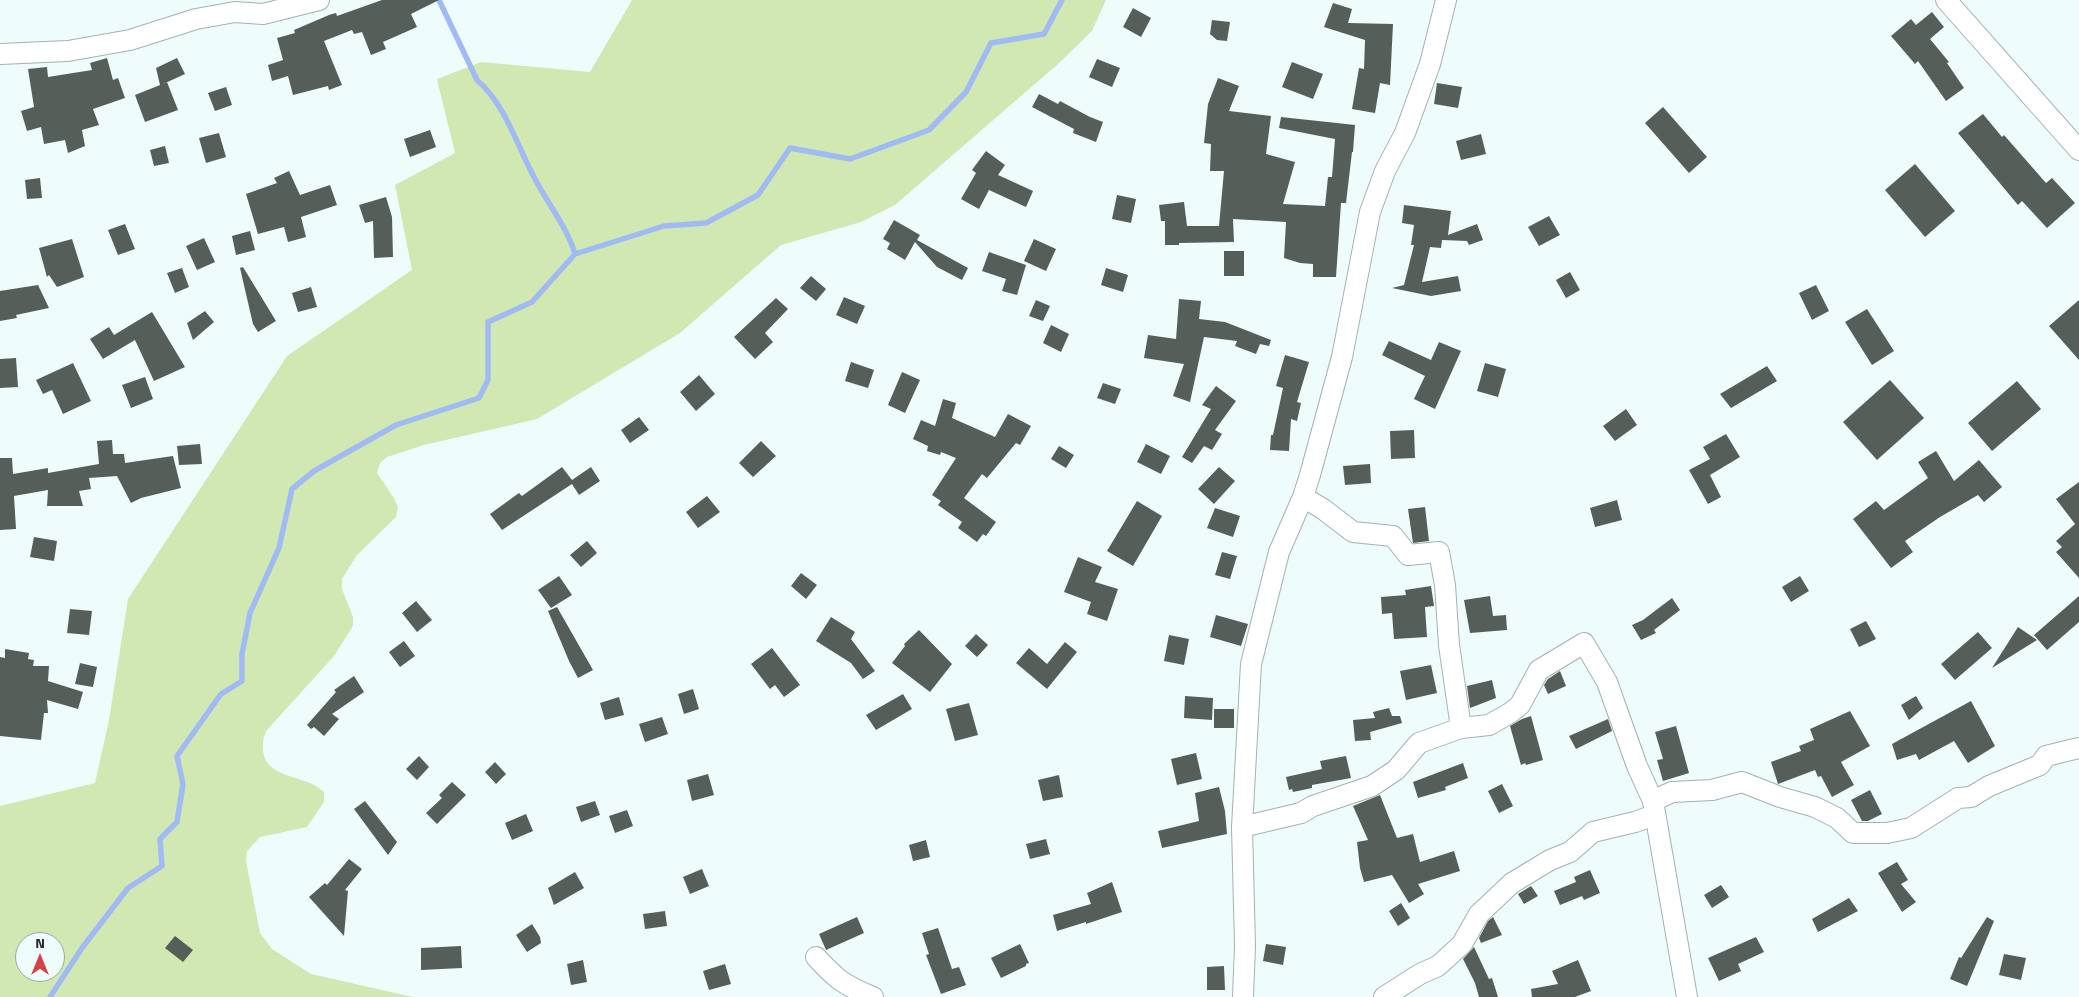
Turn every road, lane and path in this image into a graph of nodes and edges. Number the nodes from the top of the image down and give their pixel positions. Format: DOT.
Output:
graph roads {
  1 [pos="319,0"];
  2 [pos="1446,0"];
  3 [pos="1946,0"];
  4 [pos="0,54"];
  5 [pos="2079,150"];
  6 [pos="1303,497"];
  7 [pos="1461,728"];
  8 [pos="2079,748"];
  9 [pos="1654,808"];
  10 [pos="1242,827"];
  11 [pos="816,957"];
  12 [pos="873,997"];
  13 [pos="1244,997"];
  14 [pos="1384,997"];
  15 [pos="1687,997"];
  1 -- 4 [label="street"];
  2 -- 6 [label="street"];
  3 -- 5 [label="street"];
  6 -- 7 [label="street"];
  6 -- 10 [label="street"];
  7 -- 9 [label="street"];
  7 -- 10 [label="street"];
  8 -- 9 [label="street"];
  9 -- 14 [label="street"];
  9 -- 15 [label="street"];
  10 -- 13 [label="street"];
  11 -- 12 [label="street"];
}
